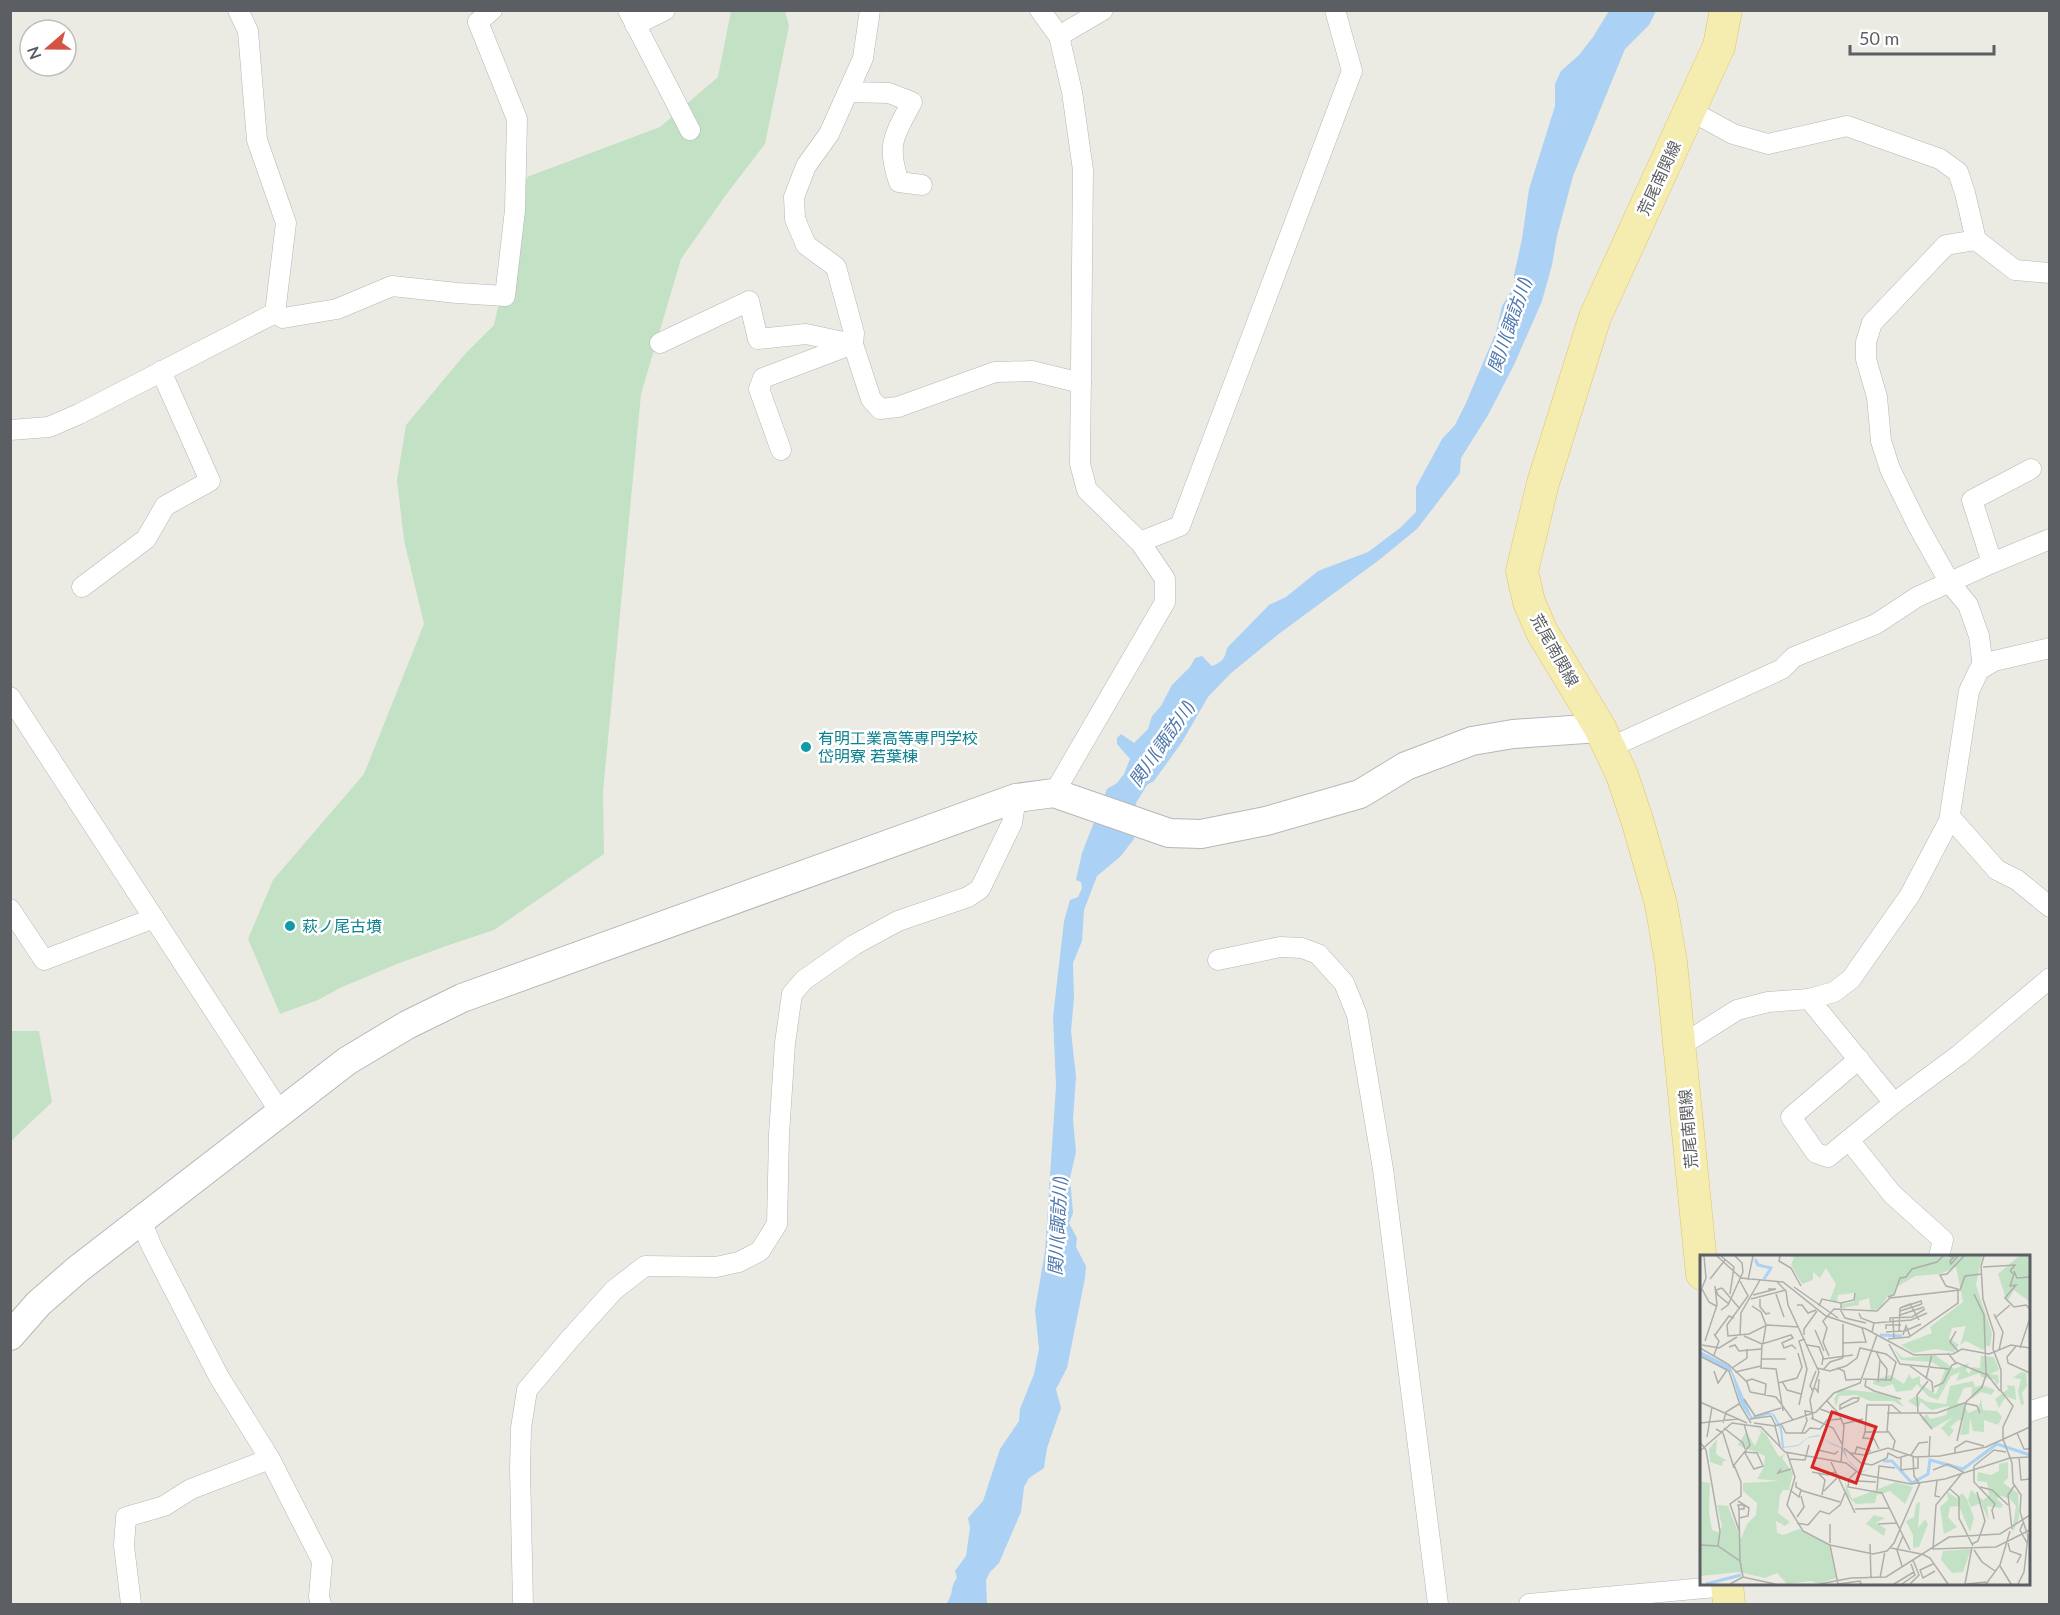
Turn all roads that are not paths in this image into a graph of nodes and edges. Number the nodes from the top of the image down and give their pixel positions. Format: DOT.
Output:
graph roads {
  1 [pos="238,10"];
  2 [pos="492,10"];
  3 [pos="665,10"];
  4 [pos="870,10"];
  5 [pos="1040,10"];
  6 [pos="1103,10"];
  7 [pos="1335,10"];
  8 [pos="1726,10"];
  9 [pos="632,18"];
  10 [pos="1059,36"];
  11 [pos="848,92"];
  12 [pos="1691,111"];
  13 [pos="690,130"];
  14 [pos="922,185"];
  15 [pos="1976,240"];
  16 [pos="2049,273"];
  17 [pos="275,313"];
  18 [pos="660,344"];
  19 [pos="853,345"];
  20 [pos="161,371"];
  21 [pos="1081,383"];
  22 [pos="10,430"];
  23 [pos="781,450"];
  24 [pos="2031,469"];
  25 [pos="2049,539"];
  26 [pos="1140,542"];
  27 [pos="1992,563"];
  28 [pos="1950,583"];
  29 [pos="82,587"];
  30 [pos="2049,648"];
  31 [pos="1983,667"];
  32 [pos="10,697"];
  33 [pos="1605,738"];
  34 [pos="1063,797"];
  35 [pos="1016,798"];
  36 [pos="1950,817"];
  37 [pos="2049,907"];
  38 [pos="10,909"];
  39 [pos="154,918"];
  40 [pos="1218,960"];
  41 [pos="2049,978"];
  42 [pos="1809,999"];
  43 [pos="1680,1046"];
  44 [pos="1859,1059"];
  45 [pos="1894,1103"];
  46 [pos="280,1112"];
  47 [pos="1849,1140"];
  48 [pos="141,1221"];
  49 [pos="1939,1255"];
  50 [pos="1700,1263"];
  51 [pos="10,1336"];
  52 [pos="2049,1405"];
  53 [pos="2030,1411"];
  54 [pos="270,1459"];
  55 [pos="1728,1591"];
  56 [pos="131,1605"];
  57 [pos="321,1605"];
  58 [pos="523,1605"];
  59 [pos="1438,1605"];
  60 [pos="1529,1605"];
  1 -- 17 [label="street"];
  2 -- 17 [label="street"];
  3 -- 9 [label="street"];
  4 -- 11 [label="street"];
  5 -- 10 [label="street"];
  6 -- 10 [label="street"];
  7 -- 26 [label="street"];
  8 -- 12 [label="main road, 荒尾南関線"];
  9 -- 13 [label="street"];
  10 -- 21 [label="street"];
  11 -- 14 [label="street"];
  11 -- 19 [label="street"];
  12 -- 15 [label="street"];
  12 -- 33 [label="main road, 荒尾南関線"];
  15 -- 16 [label="street"];
  15 -- 28 [label="street"];
  17 -- 20 [label="street"];
  18 -- 19 [label="street"];
  19 -- 21 [label="street"];
  19 -- 23 [label="street"];
  20 -- 22 [label="street"];
  20 -- 29 [label="street"];
  21 -- 26 [label="street"];
  24 -- 27 [label="street"];
  25 -- 27 [label="street"];
  26 -- 34 [label="street"];
  27 -- 28 [label="street"];
  28 -- 31 [label="street"];
  28 -- 33 [label="street"];
  30 -- 31 [label="street"];
  31 -- 36 [label="street"];
  32 -- 39 [label="street"];
  33 -- 34 [label="street"];
  33 -- 43 [label="main road, 荒尾南関線"];
  34 -- 35 [label="street"];
  35 -- 46 [label="street"];
  35 -- 58 [label="street"];
  36 -- 37 [label="street"];
  36 -- 42 [label="street"];
  38 -- 39 [label="street"];
  39 -- 46 [label="street"];
  40 -- 59 [label="street"];
  41 -- 45 [label="street"];
  42 -- 43 [label="street"];
  42 -- 44 [label="street"];
  43 -- 50 [label="main road, 荒尾南関線"];
  44 -- 45 [label="street"];
  44 -- 47 [label="street"];
  45 -- 47 [label="street"];
  46 -- 48 [label="street"];
  47 -- 49 [label="street"];
  48 -- 51 [label="street"];
  48 -- 54 [label="street"];
  52 -- 53 [label="street"];
  54 -- 56 [label="street"];
  54 -- 57 [label="street"];
  55 -- 60 [label="street"];
}
